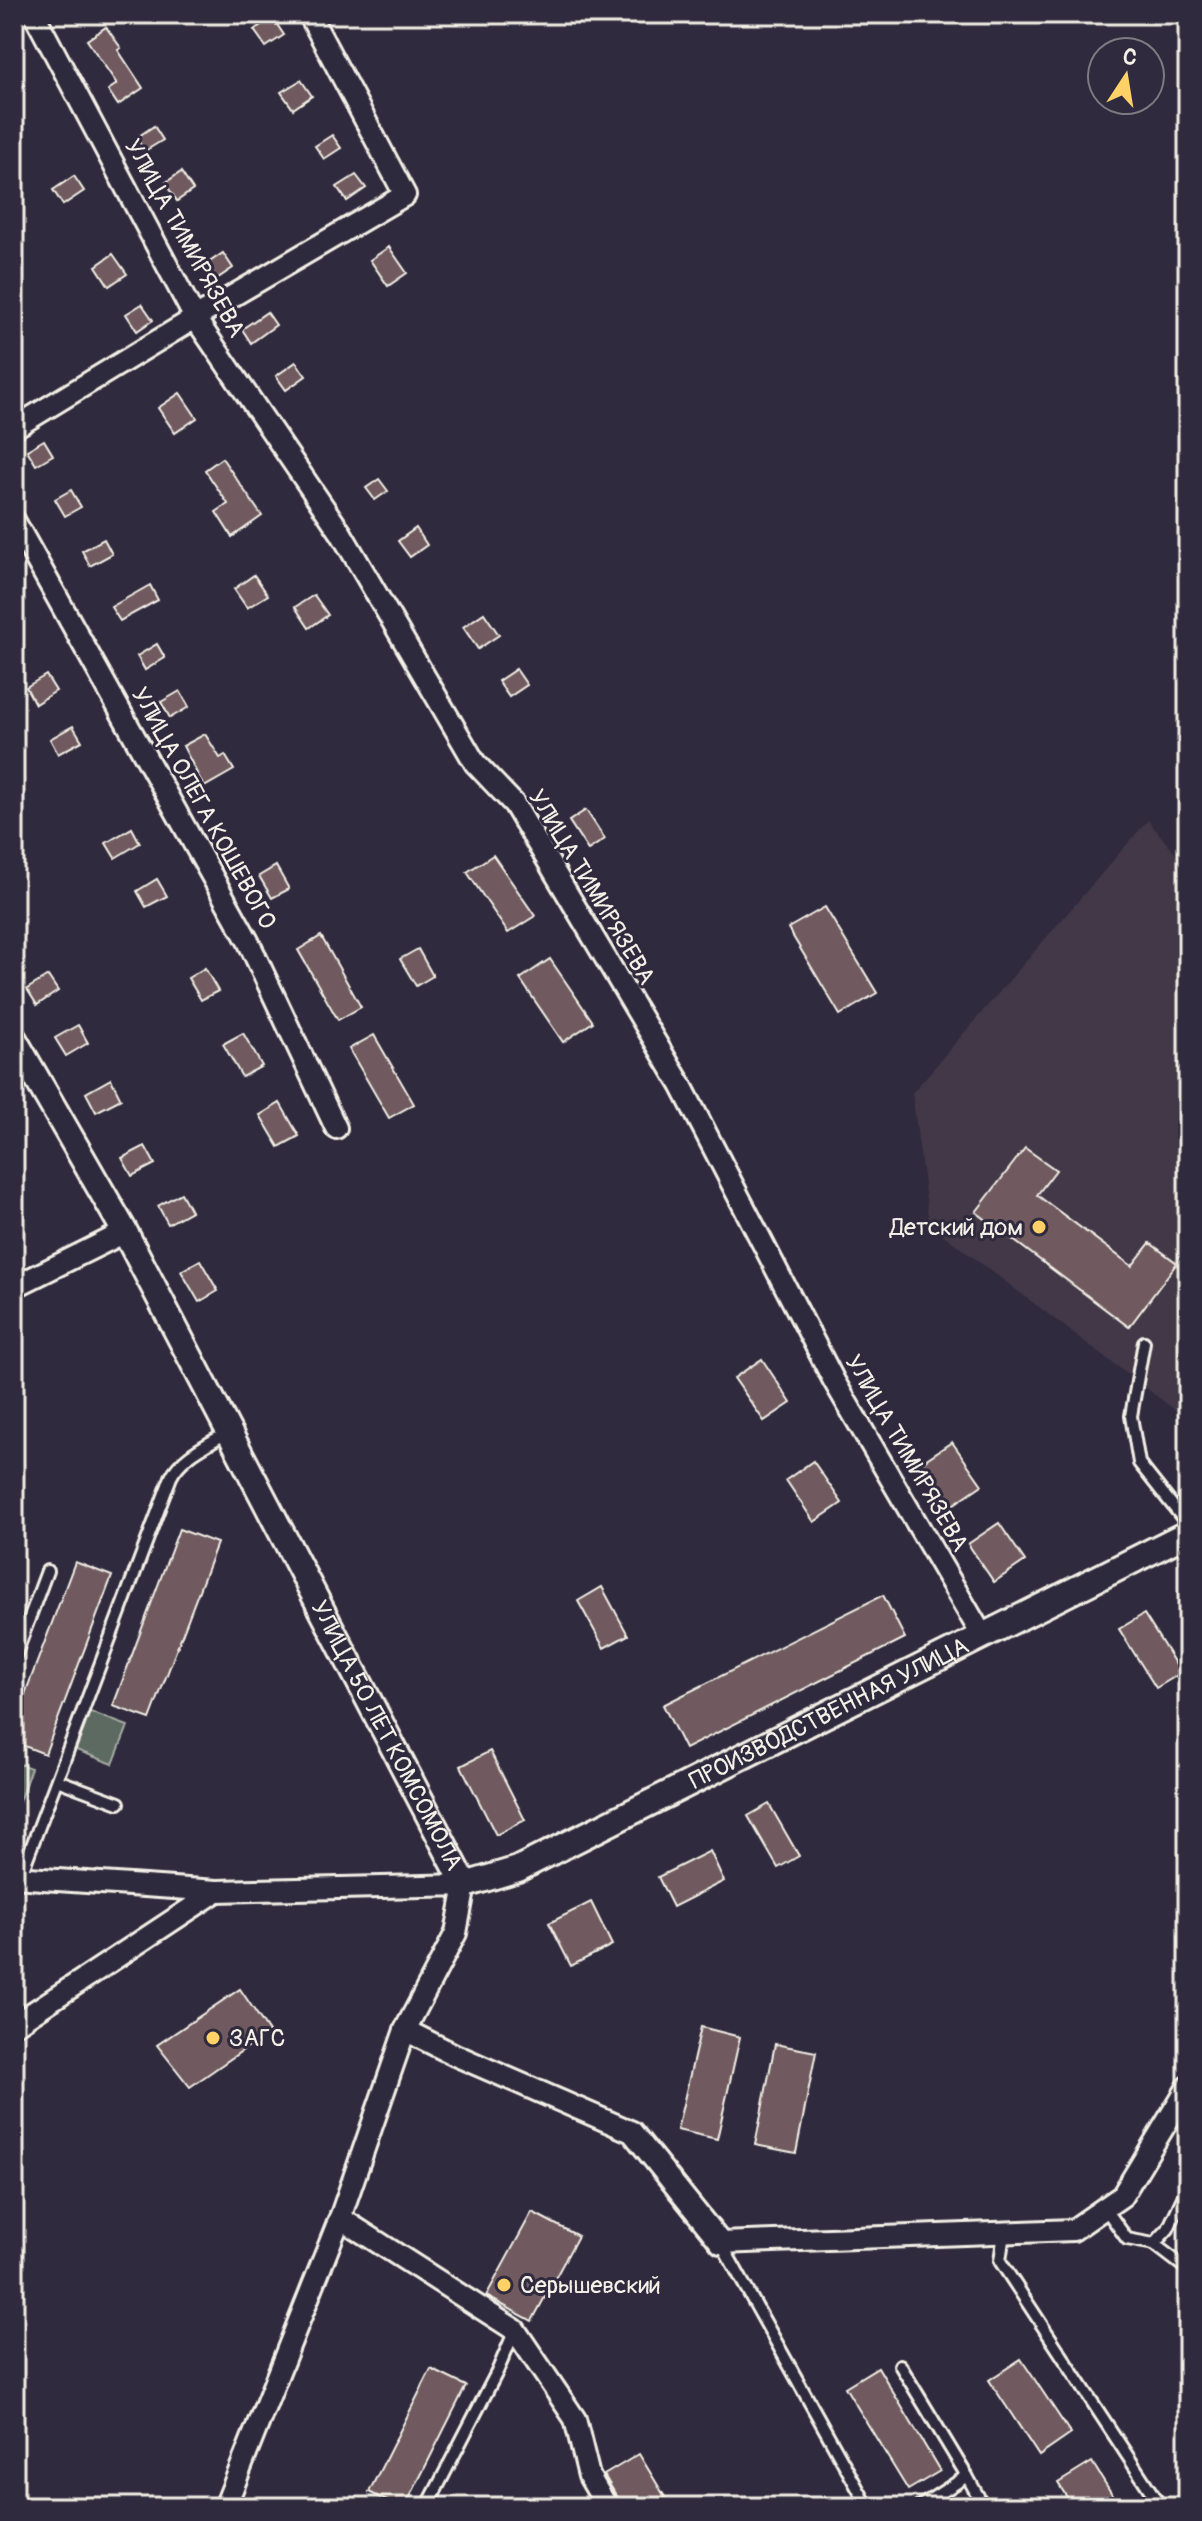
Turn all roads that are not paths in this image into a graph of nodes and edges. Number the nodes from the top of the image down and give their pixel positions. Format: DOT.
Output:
graph roads {
  1 [pos="34,14"];
  2 [pos="309,14"];
  3 [pos="195,318"];
  4 [pos="14,428"];
  5 [pos="14,520"];
  6 [pos="14,1039"];
  7 [pos="336,1128"];
  8 [pos="125,1232"];
  9 [pos="14,1287"];
  10 [pos="1144,1342"];
  11 [pos="229,1431"];
  12 [pos="1188,1525"];
  13 [pos="1188,1533"];
  14 [pos="47,1571"];
  15 [pos="983,1637"];
  16 [pos="14,1659"];
  17 [pos="57,1780"];
  18 [pos="119,1803"];
  19 [pos="17,1877"];
  20 [pos="465,1885"];
  21 [pos="217,1891"];
  22 [pos="14,2025"];
  23 [pos="405,2030"];
  24 [pos="1188,2087"];
  25 [pos="1188,2187"];
  26 [pos="1105,2208"];
  27 [pos="340,2218"];
  28 [pos="1004,2233"];
  29 [pos="721,2243"];
  30 [pos="1154,2244"];
  31 [pos="1188,2270"];
  32 [pos="515,2330"];
  33 [pos="900,2365"];
  34 [pos="967,2476"];
  35 [pos="225,2507"];
  36 [pos="427,2507"];
  37 [pos="607,2507"];
  38 [pos="868,2507"];
  39 [pos="919,2507"];
  40 [pos="984,2507"];
  41 [pos="1161,2507"];
  1 -- 3 [label="street, УЛИЦА ТИМИРЯЗЕВА"];
  2 -- 3 [label="street"];
  3 -- 4 [label="street"];
  3 -- 15 [label="street, УЛИЦА ТИМИРЯЗЕВА"];
  5 -- 7 [label="street, УЛИЦА ОЛЕГА КОШЕВОГО"];
  6 -- 8 [label="street, УЛИЦА 50 ЛЕТ КОМСОМОЛА"];
  8 -- 9 [label="street"];
  8 -- 11 [label="street, УЛИЦА 50 ЛЕТ КОМСОМОЛА"];
  10 -- 12 [label="lane"];
  11 -- 17 [label="lane"];
  11 -- 20 [label="street, УЛИЦА 50 ЛЕТ КОМСОМОЛА"];
  13 -- 15 [label="street, ПРОИЗВОДСТВЕННАЯ УЛИЦА"];
  14 -- 16 [label="lane"];
  15 -- 20 [label="street, ПРОИЗВОДСТВЕННАЯ УЛИЦА"];
  17 -- 18 [label="lane"];
  17 -- 19 [label="lane"];
  19 -- 21 [label="street"];
  20 -- 21 [label="street"];
  20 -- 23 [label="street, УЛИЦА 50 ЛЕТ КОМСОМОЛА"];
  21 -- 22 [label="street"];
  23 -- 27 [label="street, УЛИЦА 50 ЛЕТ КОМСОМОЛА"];
  23 -- 29 [label="street"];
  24 -- 26 [label="street"];
  25 -- 30 [label="lane"];
  26 -- 28 [label="street"];
  26 -- 30 [label="lane"];
  27 -- 32 [label="street"];
  27 -- 35 [label="street, УЛИЦА 50 ЛЕТ КОМСОМОЛА"];
  28 -- 29 [label="street"];
  28 -- 41 [label="lane"];
  29 -- 38 [label="lane"];
  30 -- 31 [label="lane"];
  32 -- 36 [label="lane"];
  32 -- 37 [label="street"];
  33 -- 34 [label="lane"];
  34 -- 39 [label="lane"];
  34 -- 40 [label="lane"];
}
